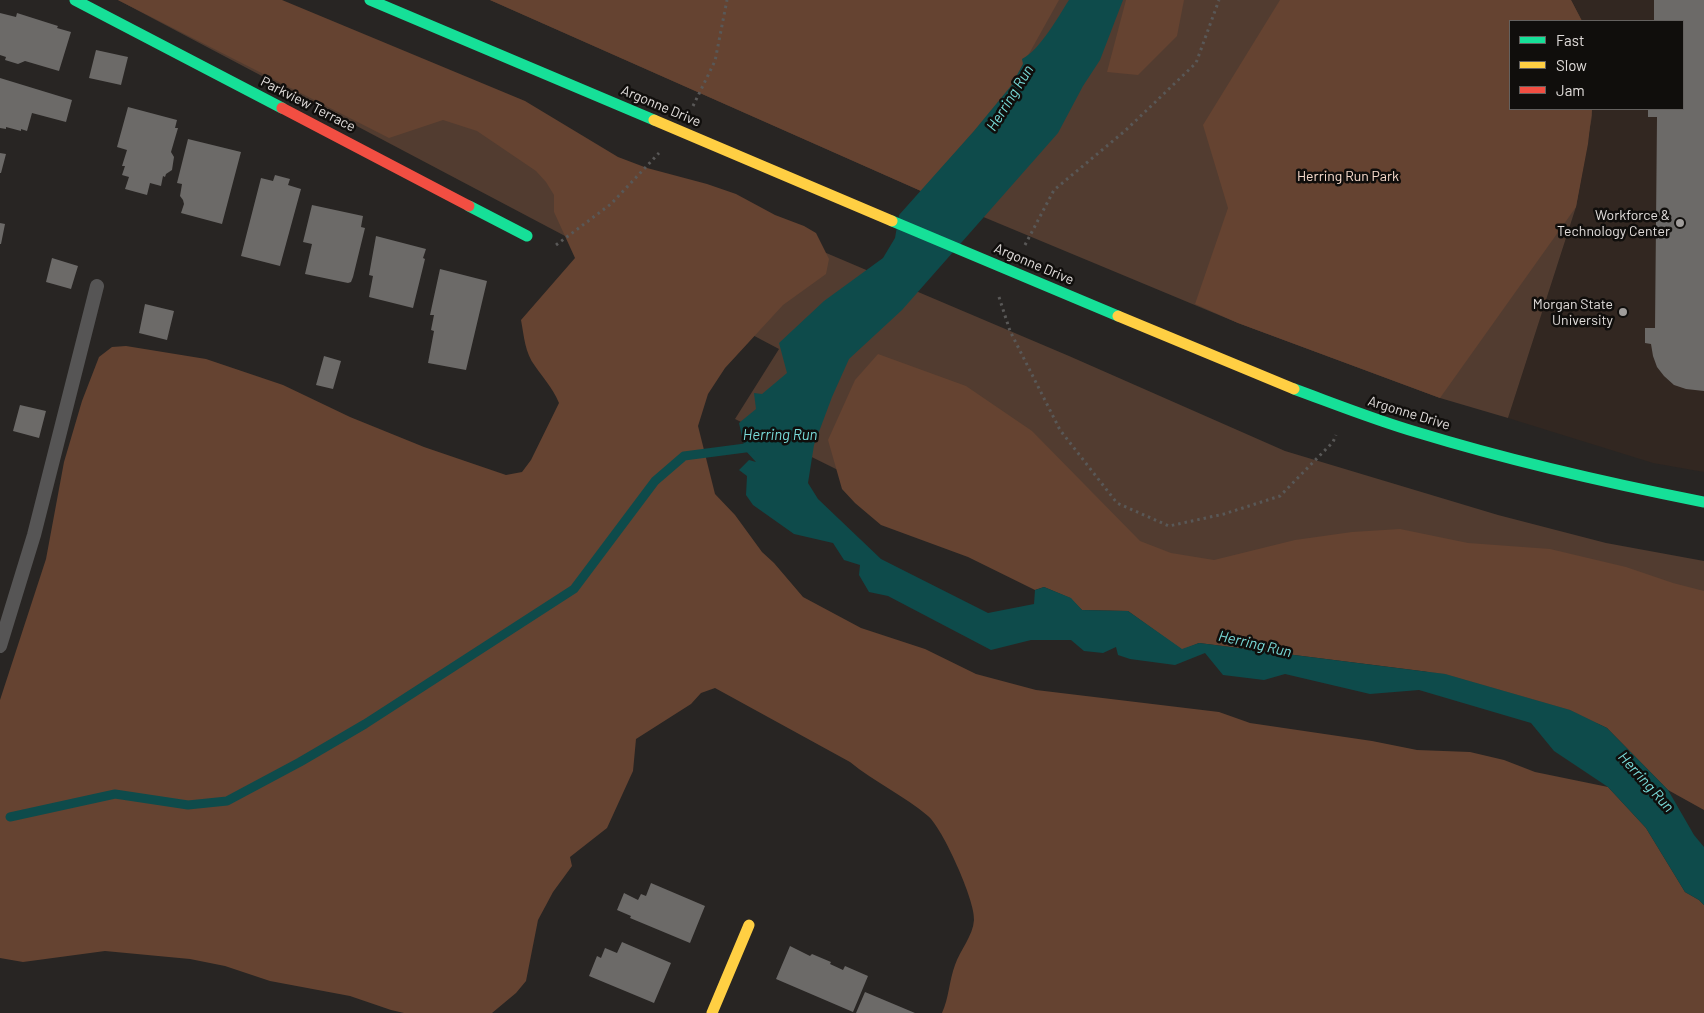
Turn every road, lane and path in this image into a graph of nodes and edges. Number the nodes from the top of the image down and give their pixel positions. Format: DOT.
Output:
graph roads {
  1 [pos="75,0"];
  2 [pos="370,0"];
  3 [pos="527,236"];
  4 [pos="97,286"];
  5 [pos="1704,502"];
  6 [pos="0,646"];
  7 [pos="749,925"];
  8 [pos="712,1013"];
  1 -- 3 [label="main road, Parkview Terrace"];
  2 -- 5 [label="main road, Argonne Drive"];
  4 -- 6 [label="lane"];
  7 -- 8 [label="main road"];
}
